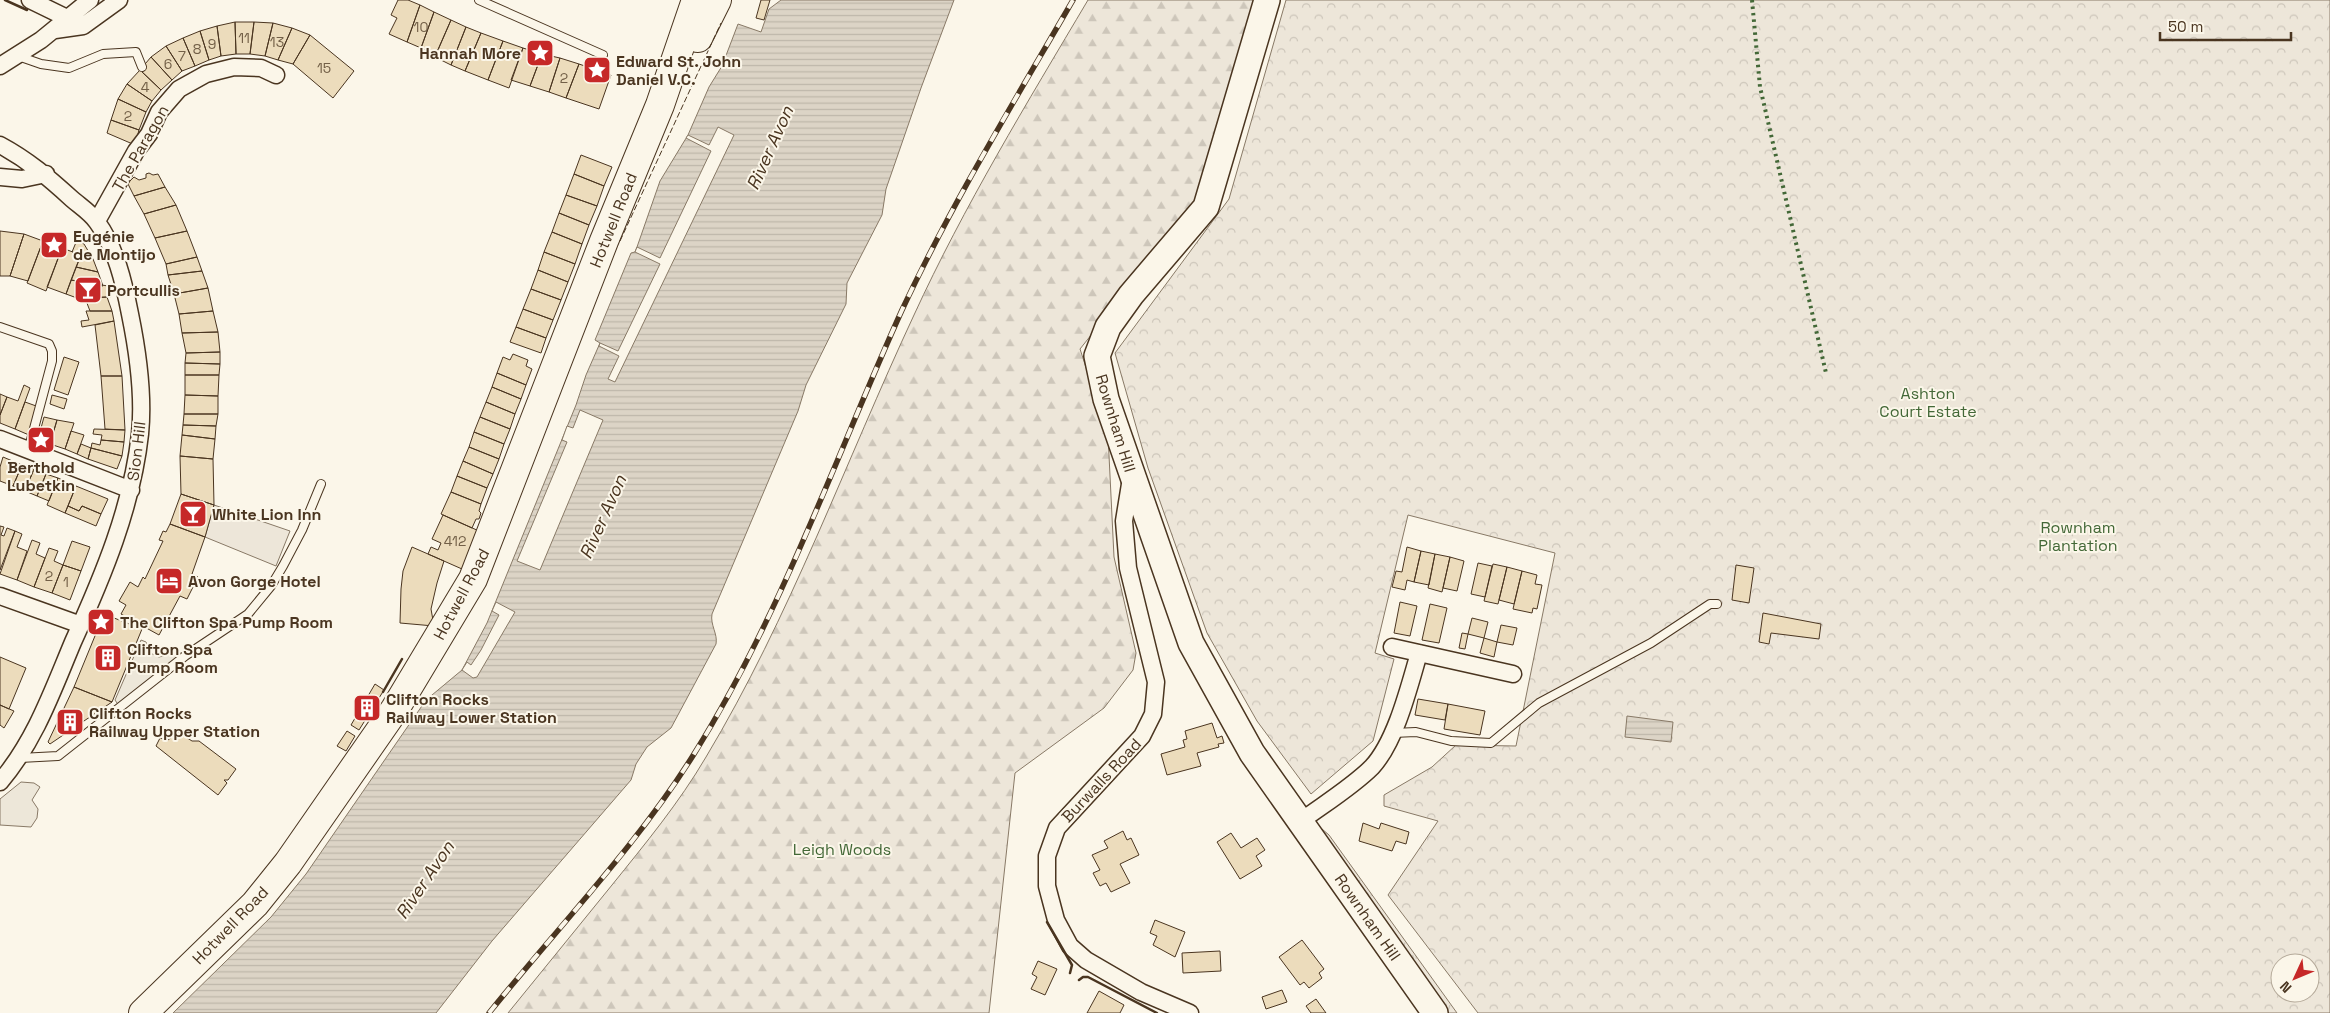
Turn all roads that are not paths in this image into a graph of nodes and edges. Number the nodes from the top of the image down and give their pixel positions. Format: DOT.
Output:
graph roads {
  1 [pos="30,0"];
  2 [pos="90,0"];
  3 [pos="119,0"];
  4 [pos="479,0"];
  5 [pos="696,0"];
  6 [pos="717,0"];
  7 [pos="1267,0"];
  8 [pos="69,19"];
  9 [pos="54,30"];
  10 [pos="603,55"];
  11 [pos="18,56"];
  12 [pos="0,66"];
  13 [pos="142,67"];
  14 [pos="276,75"];
  15 [pos="660,105"];
  16 [pos="0,145"];
  17 [pos="46,174"];
  18 [pos="0,177"];
  19 [pos="97,220"];
  20 [pos="0,327"];
  21 [pos="0,439"];
  22 [pos="28,451"];
  23 [pos="1132,475"];
  24 [pos="321,484"];
  25 [pos="131,490"];
  26 [pos="0,596"];
  27 [pos="1717,604"];
  28 [pos="81,625"];
  29 [pos="1392,647"];
  30 [pos="1419,653"];
  31 [pos="1512,674"];
  32 [pos="1393,733"];
  33 [pos="20,758"];
  34 [pos="0,782"];
  35 [pos="1301,821"];
  36 [pos="143,1013"];
  37 [pos="1190,1013"];
  38 [pos="1435,1013"];
  1 -- 8 [label="street"];
  2 -- 8 [label="street"];
  3 -- 9 [label="street"];
  4 -- 10 [label="lane"];
  5 -- 15 [label="highway, Hotwell Road"];
  6 -- 15 [label="highway, Hotwell Road"];
  7 -- 23 [label="main road, Rownham Hill"];
  8 -- 9 [label="street"];
  9 -- 11 [label="street"];
  11 -- 12 [label="street"];
  11 -- 13 [label="lane"];
  14 -- 19 [label="street, The Paragon"];
  15 -- 36 [label="highway, Hotwell Road"];
  16 -- 17 [label="street, Sion Hill"];
  17 -- 18 [label="street"];
  17 -- 19 [label="street, Sion Hill"];
  19 -- 25 [label="street, Sion Hill"];
  20 -- 22 [label="lane"];
  21 -- 22 [label="street"];
  22 -- 25 [label="street"];
  23 -- 35 [label="main road, Rownham Hill"];
  23 -- 37 [label="street, Burwalls Road"];
  24 -- 33 [label="lane"];
  25 -- 28 [label="street, Sion Hill"];
  26 -- 28 [label="street"];
  27 -- 32 [label="lane"];
  28 -- 33 [label="street, Sion Hill"];
  29 -- 30 [label="street"];
  30 -- 31 [label="street"];
  30 -- 32 [label="street"];
  32 -- 35 [label="street"];
  33 -- 34 [label="street, Sion Hill"];
  35 -- 38 [label="main road, Rownham Hill"];
}
